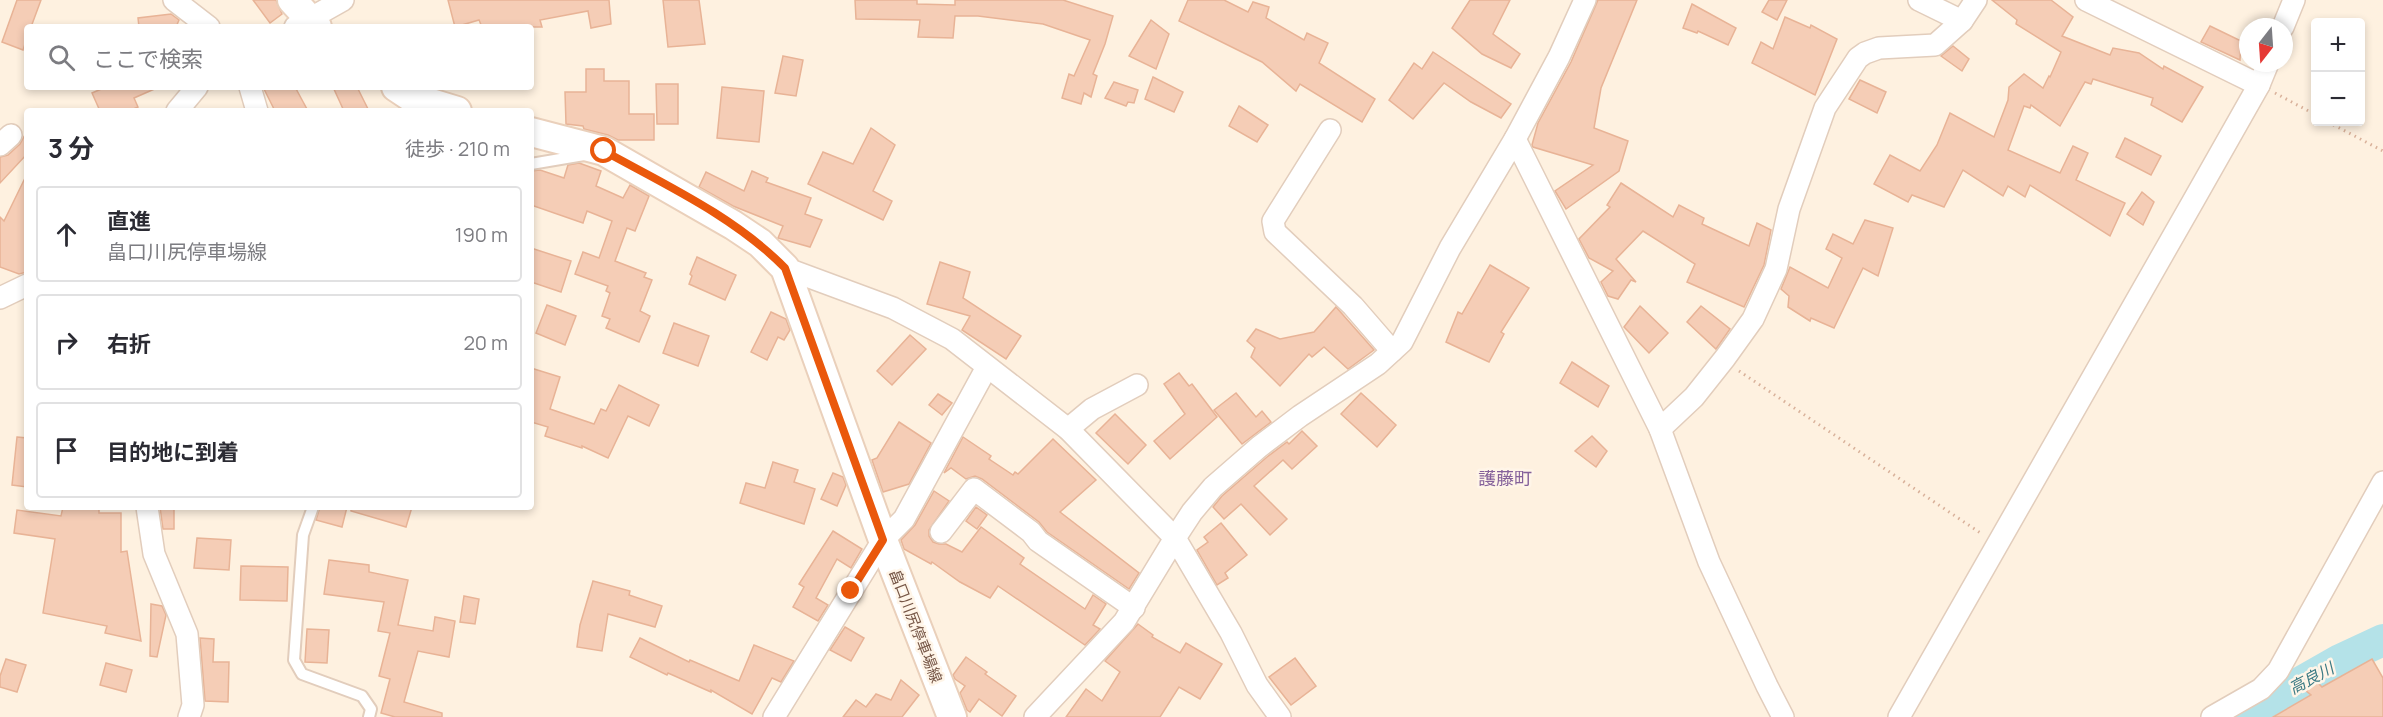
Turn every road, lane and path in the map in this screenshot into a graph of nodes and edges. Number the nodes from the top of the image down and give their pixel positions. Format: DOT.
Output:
graph roads {
  1 [pos="174,0"];
  2 [pos="343,0"];
  3 [pos="1585,0"];
  4 [pos="1919,0"];
  5 [pos="1976,0"];
  6 [pos="2086,0"];
  7 [pos="2294,0"];
  8 [pos="2287,18"];
  9 [pos="303,19"];
  10 [pos="1962,21"];
  11 [pos="205,24"];
  12 [pos="2264,72"];
  13 [pos="2259,85"];
  14 [pos="194,90"];
  15 [pos="251,90"];
  16 [pos="401,90"];
  17 [pos="180,108"];
  18 [pos="256,108"];
  19 [pos="448,108"];
  20 [pos="2311,112"];
  21 [pos="2336,126"];
  22 [pos="1330,130"];
  23 [pos="534,133"];
  24 [pos="1515,139"];
  25 [pos="604,151"];
  26 [pos="2383,151"];
  27 [pos="534,163"];
  28 [pos="785,268"];
  29 [pos="1392,351"];
  30 [pos="1725,358"];
  31 [pos="987,367"];
  32 [pos="1137,385"];
  33 [pos="1068,429"];
  34 [pos="1660,429"];
  35 [pos="2383,482"];
  36 [pos="147,510"];
  37 [pos="312,510"];
  38 [pos="941,532"];
  39 [pos="1174,538"];
  40 [pos="883,540"];
  41 [pos="1996,543"];
  42 [pos="1134,608"];
  43 [pos="189,717"];
  44 [pos="369,717"];
  45 [pos="774,717"];
  46 [pos="952,717"];
  47 [pos="1035,717"];
  48 [pos="1280,717"];
  49 [pos="1784,717"];
  50 [pos="1899,717"];
  51 [pos="2212,717"];
  1 -- 11 [label="street"];
  2 -- 9 [label="street"];
  3 -- 24 [label="street"];
  4 -- 10 [label="street"];
  5 -- 10 [label="street"];
  6 -- 13 [label="street"];
  7 -- 8 [label="street"];
  10 -- 30 [label="street"];
  12 -- 13 [label="street"];
  13 -- 20 [label="path"];
  13 -- 41 [label="street"];
  14 -- 17 [label="street"];
  15 -- 18 [label="street"];
  16 -- 19 [label="main road"];
  21 -- 26 [label="path"];
  22 -- 29 [label="street"];
  23 -- 25 [label="main road, 畠口川尻停車場線"];
  24 -- 29 [label="street"];
  24 -- 34 [label="street"];
  25 -- 27 [label="lane"];
  25 -- 28 [label="main road, 畠口川尻停車場線"];
  28 -- 31 [label="street"];
  28 -- 40 [label="main road, 畠口川尻停車場線"];
  29 -- 39 [label="street"];
  30 -- 34 [label="street"];
  30 -- 41 [label="path"];
  31 -- 33 [label="street"];
  31 -- 40 [label="street"];
  32 -- 33 [label="street"];
  33 -- 39 [label="street"];
  34 -- 49 [label="street"];
  35 -- 51 [label="street"];
  36 -- 43 [label="street"];
  37 -- 44 [label="lane"];
  38 -- 42 [label="street"];
  39 -- 42 [label="street"];
  39 -- 48 [label="street"];
  40 -- 45 [label="street"];
  40 -- 46 [label="main road, 畠口川尻停車場線"];
  41 -- 50 [label="street"];
  42 -- 47 [label="street"];
}
